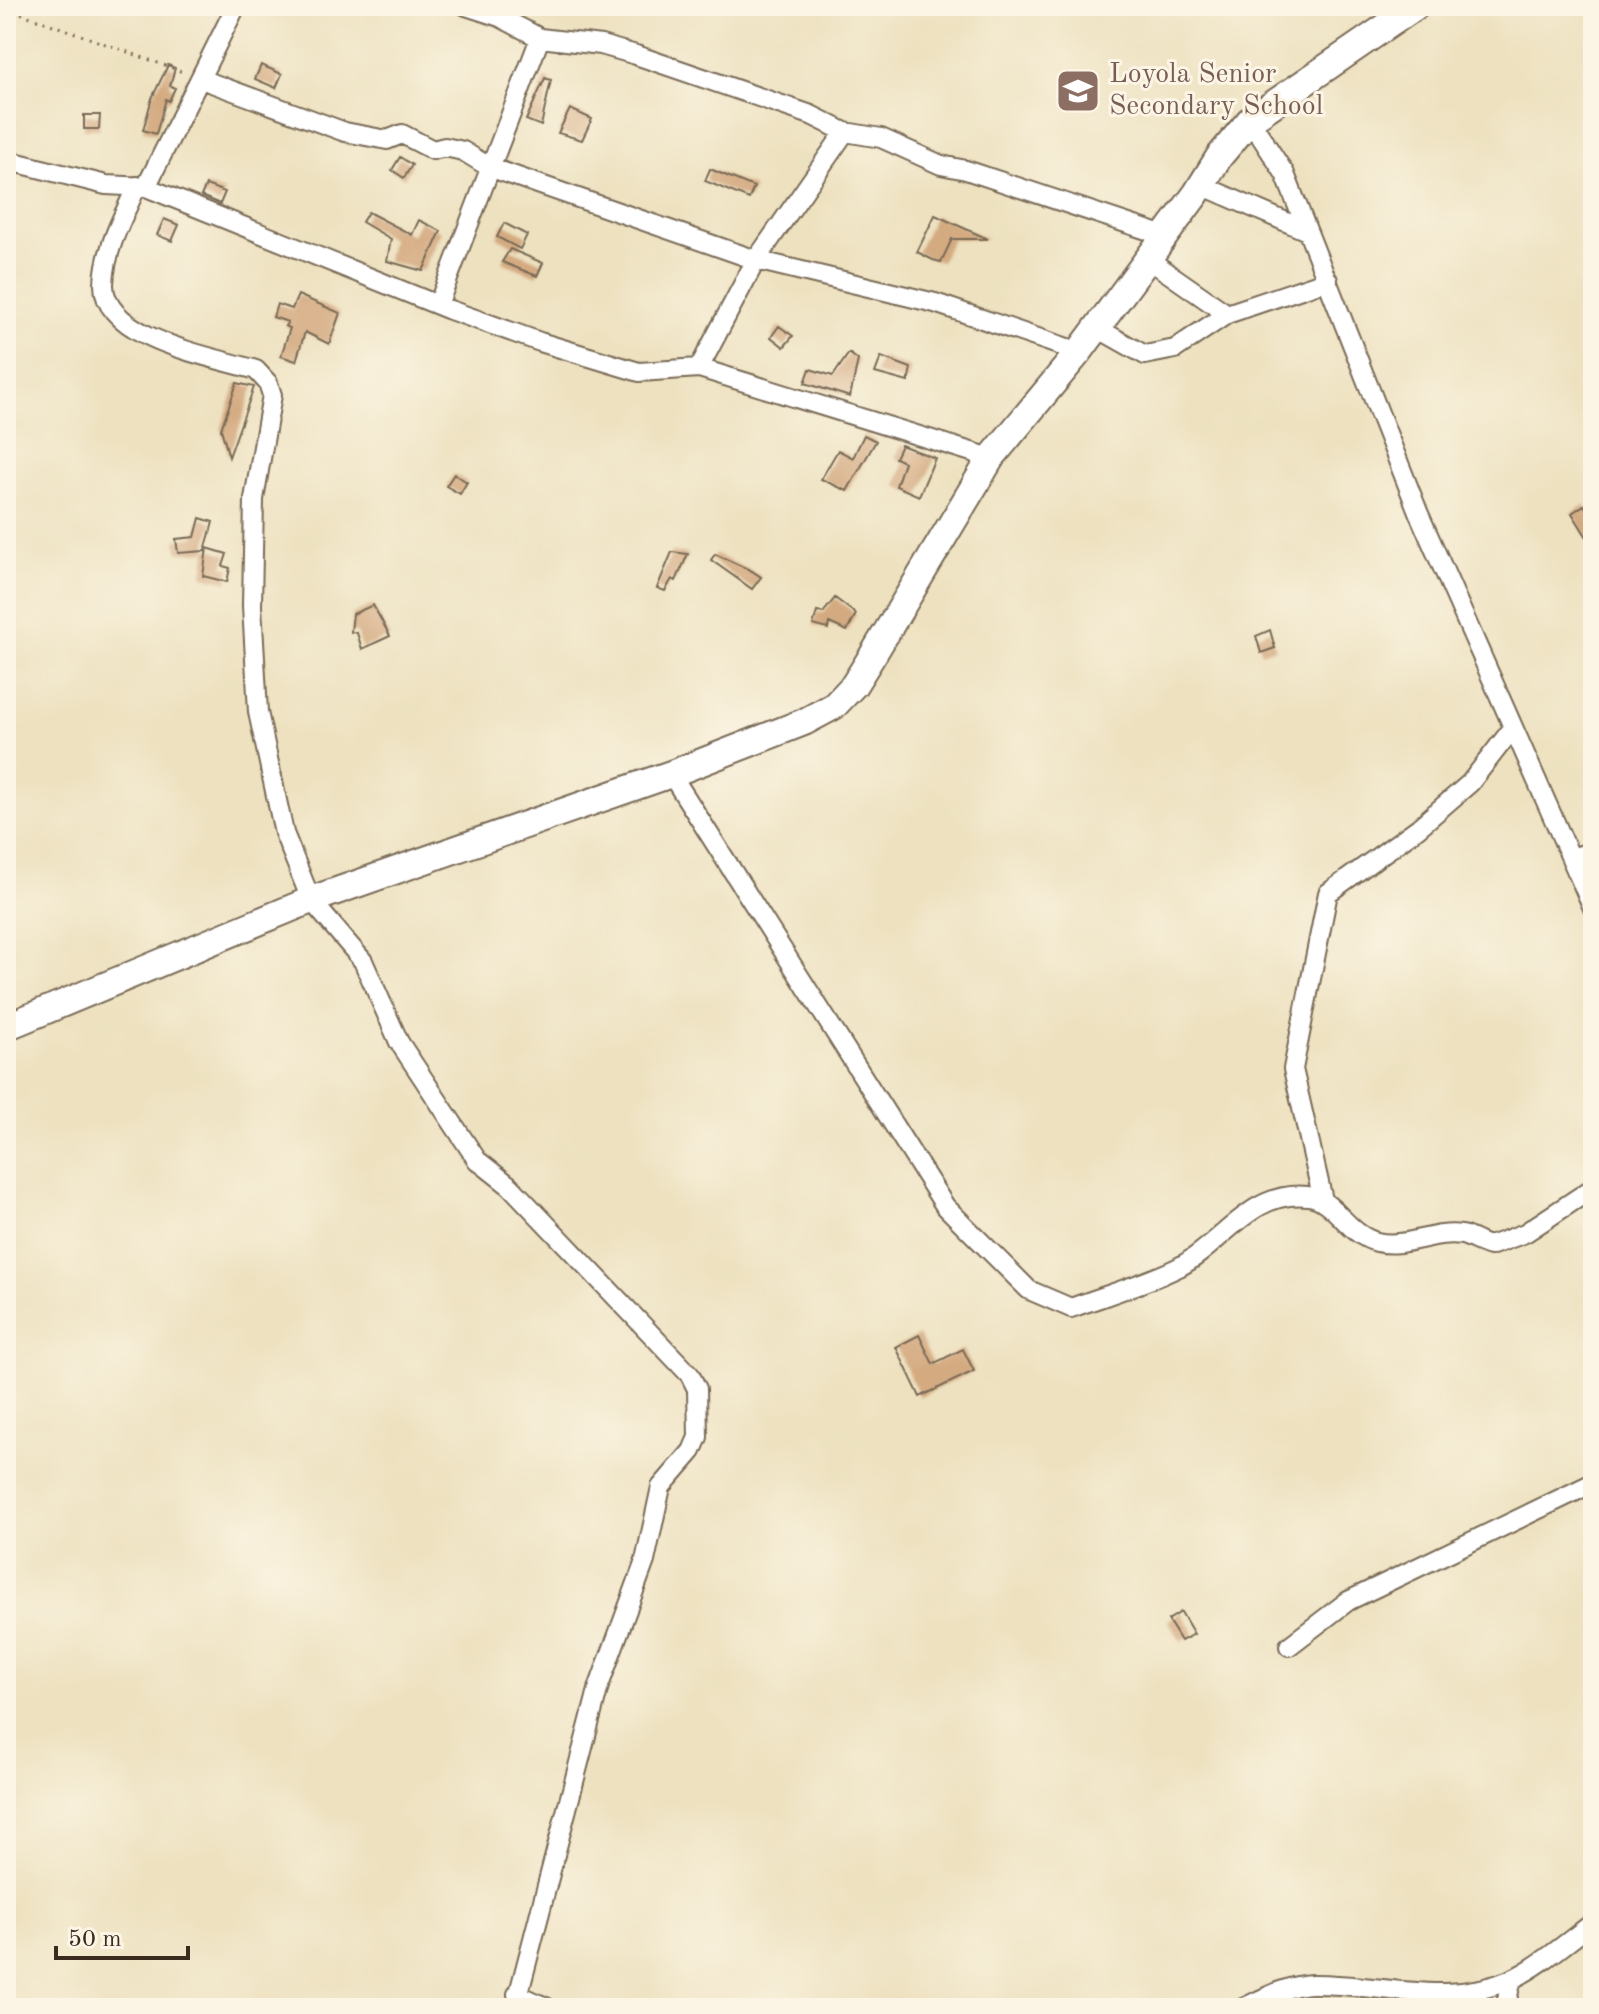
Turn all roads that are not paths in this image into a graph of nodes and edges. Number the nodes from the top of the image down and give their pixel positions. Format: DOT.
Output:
graph roads {
  1 [pos="236,6"];
  2 [pos="466,6"];
  3 [pos="1416,6"];
  4 [pos="540,38"];
  5 [pos="201,79"];
  6 [pos="1250,120"];
  7 [pos="845,132"];
  8 [pos="6,160"];
  9 [pos="489,167"];
  10 [pos="1201,185"];
  11 [pos="141,186"];
  12 [pos="1307,231"];
  13 [pos="1165,236"];
  14 [pos="1148,259"];
  15 [pos="756,260"];
  16 [pos="1328,280"];
  17 [pos="438,305"];
  18 [pos="1227,314"];
  19 [pos="1097,328"];
  20 [pos="1079,352"];
  21 [pos="699,368"];
  22 [pos="991,458"];
  23 [pos="1513,728"];
  24 [pos="671,774"];
  25 [pos="1593,851"];
  26 [pos="1572,858"];
  27 [pos="311,900"];
  28 [pos="1593,908"];
  29 [pos="6,1027"];
  30 [pos="1593,1188"];
  31 [pos="1323,1200"];
  32 [pos="1593,1483"];
  33 [pos="1289,1646"];
  34 [pos="1593,1923"];
  35 [pos="1512,1979"];
  36 [pos="516,2001"];
  37 [pos="548,2008"];
  38 [pos="1243,2008"];
  39 [pos="1505,2008"];
  1 -- 5 [label="street"];
  2 -- 4 [label="street"];
  3 -- 6 [label="main road"];
  4 -- 7 [label="street"];
  4 -- 9 [label="street"];
  5 -- 9 [label="street"];
  5 -- 11 [label="street"];
  6 -- 10 [label="main road"];
  6 -- 12 [label="street"];
  7 -- 13 [label="street"];
  7 -- 15 [label="street"];
  8 -- 11 [label="street"];
  9 -- 15 [label="street"];
  9 -- 17 [label="street"];
  10 -- 12 [label="street"];
  10 -- 13 [label="main road"];
  11 -- 17 [label="street"];
  11 -- 27 [label="street"];
  12 -- 16 [label="street"];
  13 -- 14 [label="main road"];
  14 -- 18 [label="street"];
  14 -- 19 [label="main road"];
  15 -- 20 [label="street"];
  15 -- 21 [label="street"];
  16 -- 18 [label="street"];
  16 -- 23 [label="street"];
  17 -- 21 [label="street"];
  18 -- 19 [label="street"];
  19 -- 20 [label="main road"];
  20 -- 22 [label="main road"];
  21 -- 22 [label="street"];
  22 -- 24 [label="main road"];
  23 -- 26 [label="street"];
  23 -- 31 [label="street"];
  24 -- 27 [label="main road"];
  24 -- 31 [label="street"];
  25 -- 26 [label="street"];
  26 -- 28 [label="street"];
  27 -- 29 [label="main road"];
  27 -- 36 [label="street"];
  30 -- 31 [label="street"];
  32 -- 33 [label="street"];
  34 -- 35 [label="street"];
  35 -- 38 [label="street"];
  35 -- 39 [label="street"];
  36 -- 37 [label="street"];
}
